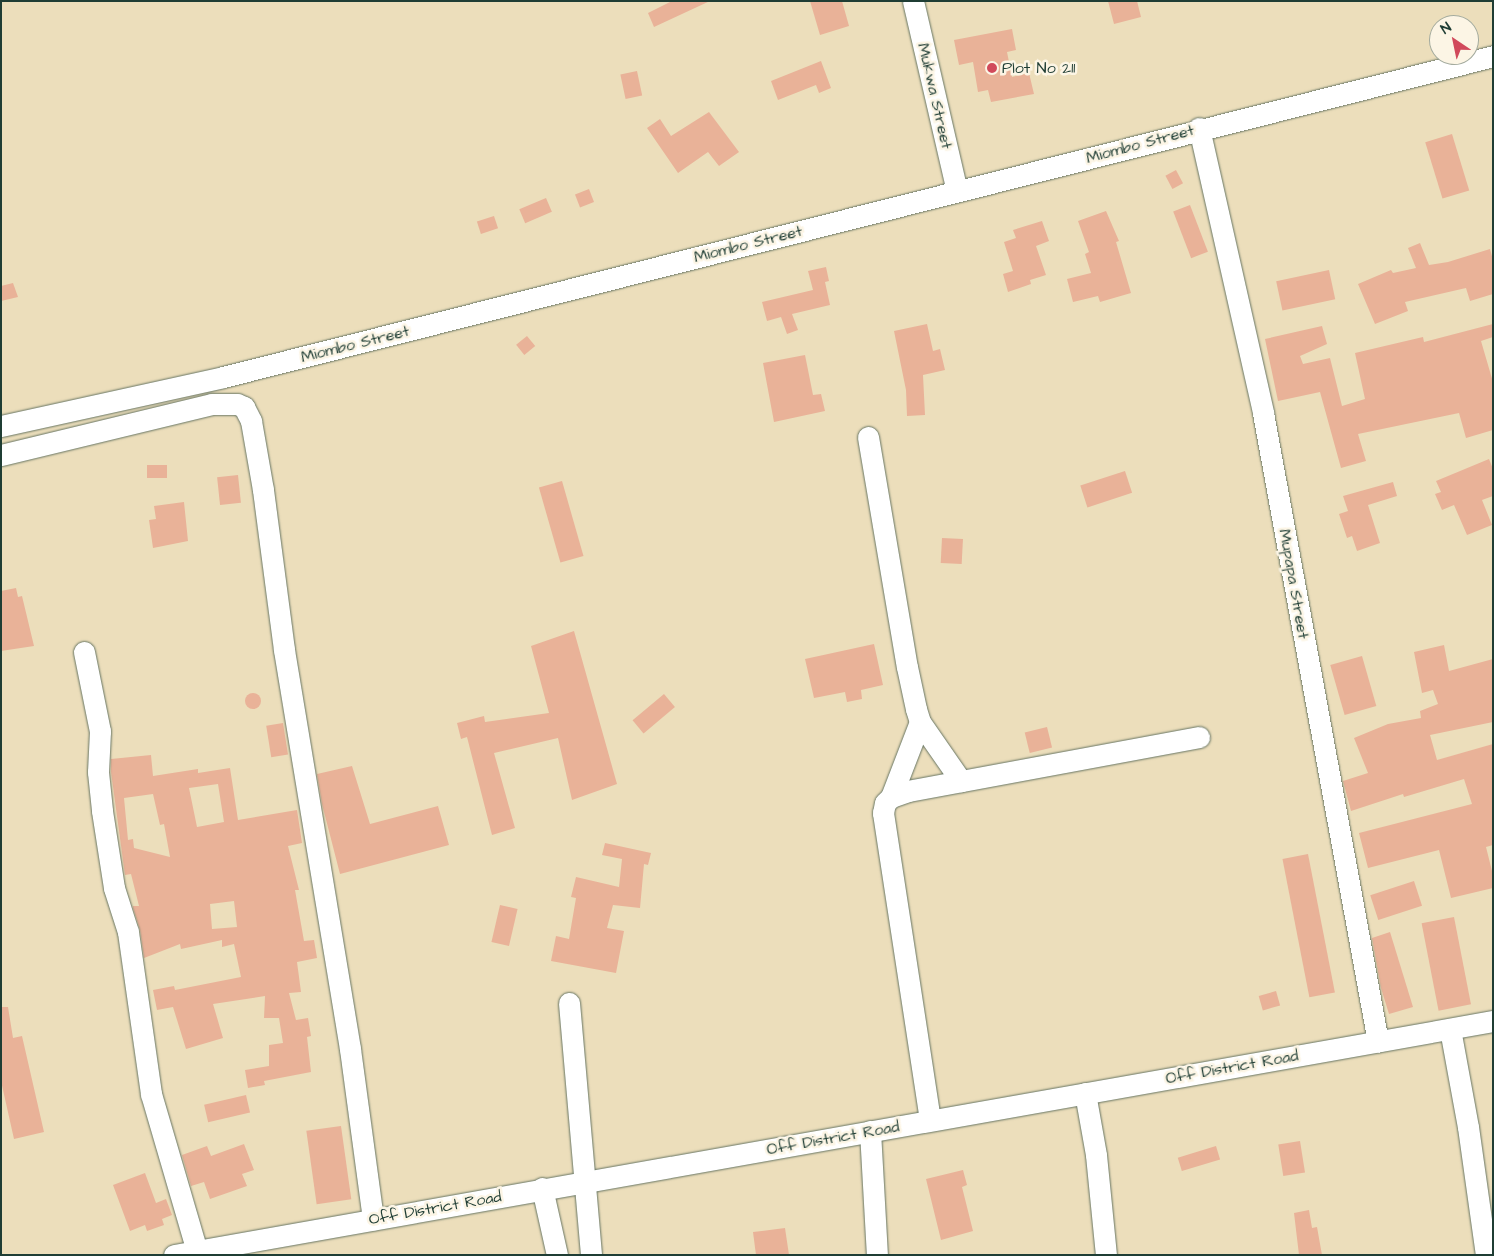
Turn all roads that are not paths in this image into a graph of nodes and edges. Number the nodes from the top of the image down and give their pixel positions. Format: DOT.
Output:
graph roads {
  1 [pos="913,1"];
  2 [pos="1493,56"];
  3 [pos="1199,128"];
  4 [pos="957,191"];
  5 [pos="1,426"];
  6 [pos="868,437"];
  7 [pos="1,455"];
  8 [pos="84,652"];
  9 [pos="920,722"];
  10 [pos="1199,737"];
  11 [pos="961,781"];
  12 [pos="891,797"];
  13 [pos="569,1003"];
  14 [pos="1493,1021"];
  15 [pos="1450,1029"];
  16 [pos="1378,1042"];
  17 [pos="1085,1093"];
  18 [pos="930,1120"];
  19 [pos="870,1131"];
  20 [pos="584,1182"];
  21 [pos="542,1188"];
  22 [pos="373,1219"];
  23 [pos="198,1251"];
  24 [pos="174,1255"];
  25 [pos="557,1255"];
  26 [pos="591,1255"];
  27 [pos="877,1255"];
  28 [pos="1106,1255"];
  29 [pos="1486,1255"];
  1 -- 4 [label="street, Mukwa Street"];
  2 -- 3 [label="street, Miombo Street"];
  3 -- 4 [label="street, Miombo Street"];
  3 -- 16 [label="street, Mupapa Street"];
  4 -- 5 [label="street, Miombo Street"];
  6 -- 9 [label="street"];
  7 -- 22 [label="street"];
  8 -- 23 [label="street"];
  9 -- 11 [label="street"];
  9 -- 12 [label="street"];
  10 -- 11 [label="street"];
  11 -- 12 [label="street"];
  12 -- 18 [label="street"];
  13 -- 20 [label="street"];
  14 -- 15 [label="street, Off District Road"];
  15 -- 16 [label="street, Off District Road"];
  15 -- 29 [label="street"];
  16 -- 17 [label="street, Off District Road"];
  17 -- 18 [label="street, Off District Road"];
  17 -- 28 [label="street"];
  18 -- 19 [label="street, Off District Road"];
  19 -- 20 [label="street, Off District Road"];
  19 -- 27 [label="street"];
  20 -- 21 [label="street, Off District Road"];
  20 -- 26 [label="street"];
  21 -- 22 [label="street, Off District Road"];
  21 -- 25 [label="street"];
  22 -- 23 [label="street, Off District Road"];
  23 -- 24 [label="street, Off District Road"];
}
